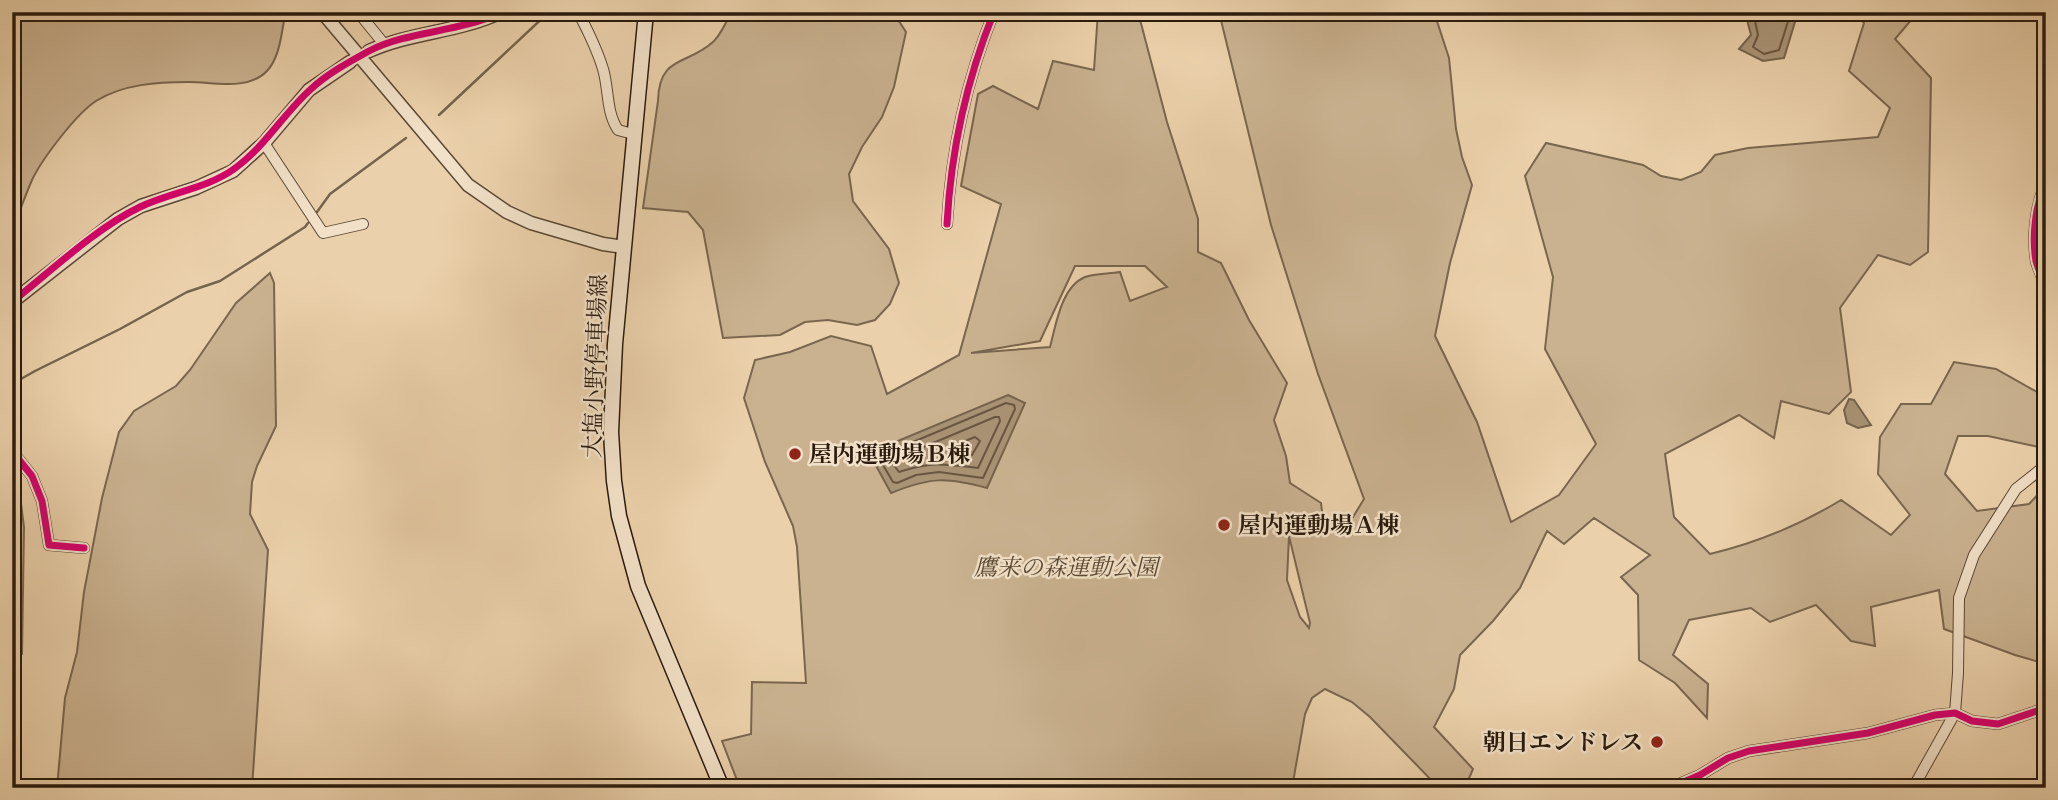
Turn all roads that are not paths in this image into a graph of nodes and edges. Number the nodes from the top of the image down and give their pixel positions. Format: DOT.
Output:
graph roads {
  1 [pos="321,12"];
  2 [pos="358,12"];
  3 [pos="501,12"];
  4 [pos="578,12"];
  5 [pos="646,12"];
  6 [pos="994,12"];
  7 [pos="384,44"];
  8 [pos="369,51"];
  9 [pos="350,62"];
  10 [pos="634,134"];
  11 [pos="264,143"];
  12 [pos="2046,184"];
  13 [pos="363,224"];
  14 [pos="947,224"];
  15 [pos="624,247"];
  16 [pos="2046,287"];
  17 [pos="12,302"];
  18 [pos="12,451"];
  19 [pos="2046,465"];
  20 [pos="84,548"];
  21 [pos="2046,710"];
  22 [pos="1955,713"];
  23 [pos="722,788"];
  24 [pos="1670,788"];
  25 [pos="1913,788"];
  1 -- 15 [label="street"];
  2 -- 7 [label="street"];
  3 -- 7 [label="street"];
  4 -- 10 [label="street"];
  5 -- 10 [label="main road, 大塩小野停車場線"];
  6 -- 14 [label="street"];
  7 -- 8 [label="street"];
  9 -- 11 [label="street"];
  10 -- 15 [label="main road, 大塩小野停車場線"];
  11 -- 13 [label="street"];
  11 -- 17 [label="street"];
  12 -- 16 [label="street"];
  15 -- 23 [label="main road, 大塩小野停車場線"];
  18 -- 20 [label="street"];
  19 -- 22 [label="street"];
  21 -- 22 [label="street"];
  22 -- 24 [label="street"];
  22 -- 25 [label="street"];
}
